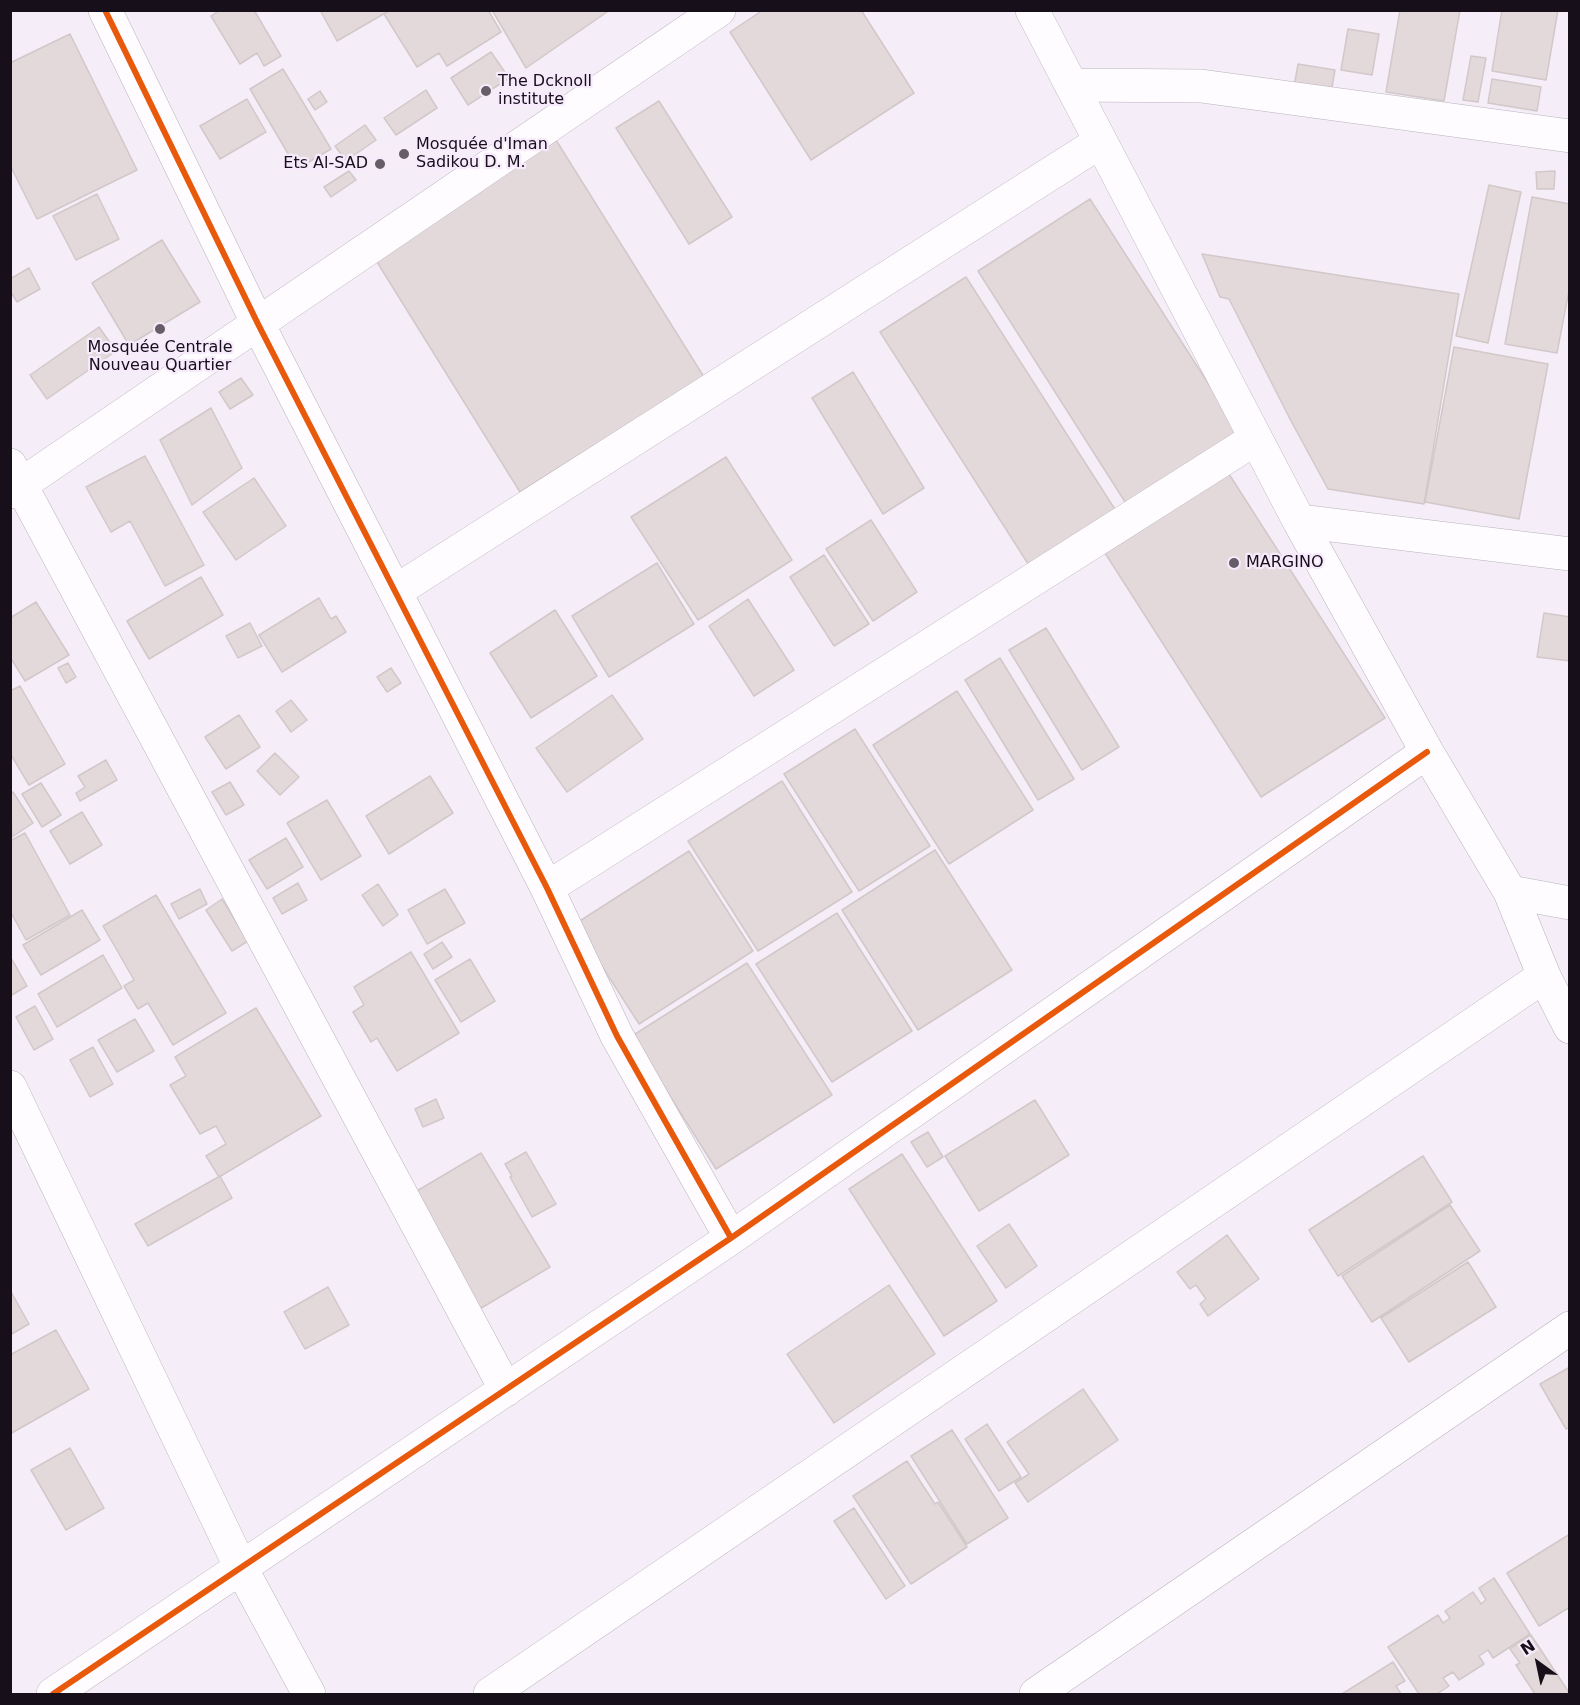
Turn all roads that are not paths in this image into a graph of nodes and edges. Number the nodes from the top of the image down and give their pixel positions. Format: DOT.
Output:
graph roads {
  1 [pos="105,10"];
  2 [pos="719,10"];
  3 [pos="1032,10"];
  4 [pos="1071,85"];
  5 [pos="1569,136"];
  6 [pos="1100,142"];
  7 [pos="258,324"];
  8 [pos="1255,439"];
  9 [pos="14,481"];
  10 [pos="1299,521"];
  11 [pos="1569,554"];
  12 [pos="396,591"];
  13 [pos="1427,752"];
  14 [pos="547,888"];
  15 [pos="1510,891"];
  16 [pos="1569,903"];
  17 [pos="1544,976"];
  18 [pos="1569,1027"];
  19 [pos="10,1087"];
  20 [pos="731,1238"];
  21 [pos="1569,1328"];
  22 [pos="506,1390"];
  23 [pos="241,1568"];
  24 [pos="53,1695"];
  25 [pos="309,1695"];
  26 [pos="490,1695"];
  27 [pos="1036,1695"];
  1 -- 7 [label="street"];
  2 -- 7 [label="street"];
  3 -- 4 [label="street"];
  4 -- 5 [label="street"];
  4 -- 6 [label="street"];
  6 -- 8 [label="street"];
  6 -- 12 [label="street"];
  7 -- 9 [label="street"];
  7 -- 12 [label="street"];
  8 -- 10 [label="street"];
  8 -- 14 [label="street"];
  9 -- 22 [label="street"];
  10 -- 11 [label="street"];
  10 -- 13 [label="street"];
  12 -- 14 [label="street"];
  13 -- 15 [label="street"];
  13 -- 20 [label="street"];
  14 -- 20 [label="street"];
  15 -- 16 [label="street"];
  15 -- 17 [label="street"];
  17 -- 18 [label="street"];
  17 -- 26 [label="street"];
  19 -- 23 [label="street"];
  20 -- 22 [label="street"];
  21 -- 27 [label="street"];
  22 -- 23 [label="street"];
  23 -- 24 [label="street"];
  23 -- 25 [label="street"];
}
